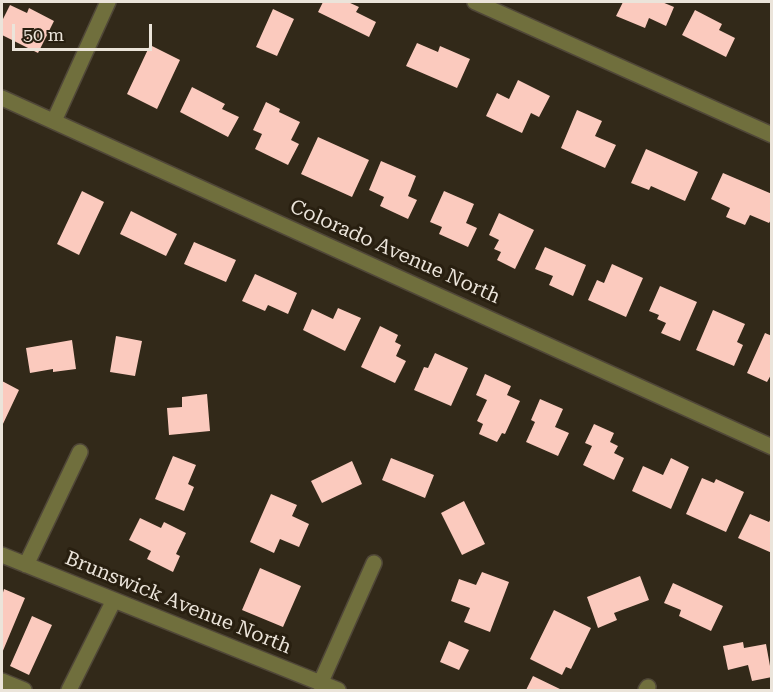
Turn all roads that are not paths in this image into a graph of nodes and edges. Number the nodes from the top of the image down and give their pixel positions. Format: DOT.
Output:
graph roads {
  1 [pos="108,2"];
  2 [pos="475,2"];
  3 [pos="2,98"];
  4 [pos="54,121"];
  5 [pos="771,135"];
  6 [pos="771,447"];
  7 [pos="80,452"];
  8 [pos="2,555"];
  9 [pos="374,563"];
  10 [pos="26,565"];
  11 [pos="114,600"];
  12 [pos="2,681"];
  13 [pos="320,684"];
  14 [pos="24,690"];
  15 [pos="69,690"];
  16 [pos="338,690"];
  1 -- 4 [label="street"];
  2 -- 5 [label="street"];
  3 -- 4 [label="street, Colorado Avenue North"];
  4 -- 6 [label="street, Colorado Avenue North"];
  7 -- 10 [label="street"];
  8 -- 10 [label="street, Brunswick Avenue North"];
  9 -- 13 [label="street"];
  10 -- 11 [label="street, Brunswick Avenue North"];
  11 -- 13 [label="street, Brunswick Avenue North"];
  11 -- 15 [label="street"];
  12 -- 14 [label="street"];
  13 -- 16 [label="street, Brunswick Avenue North"];
}
